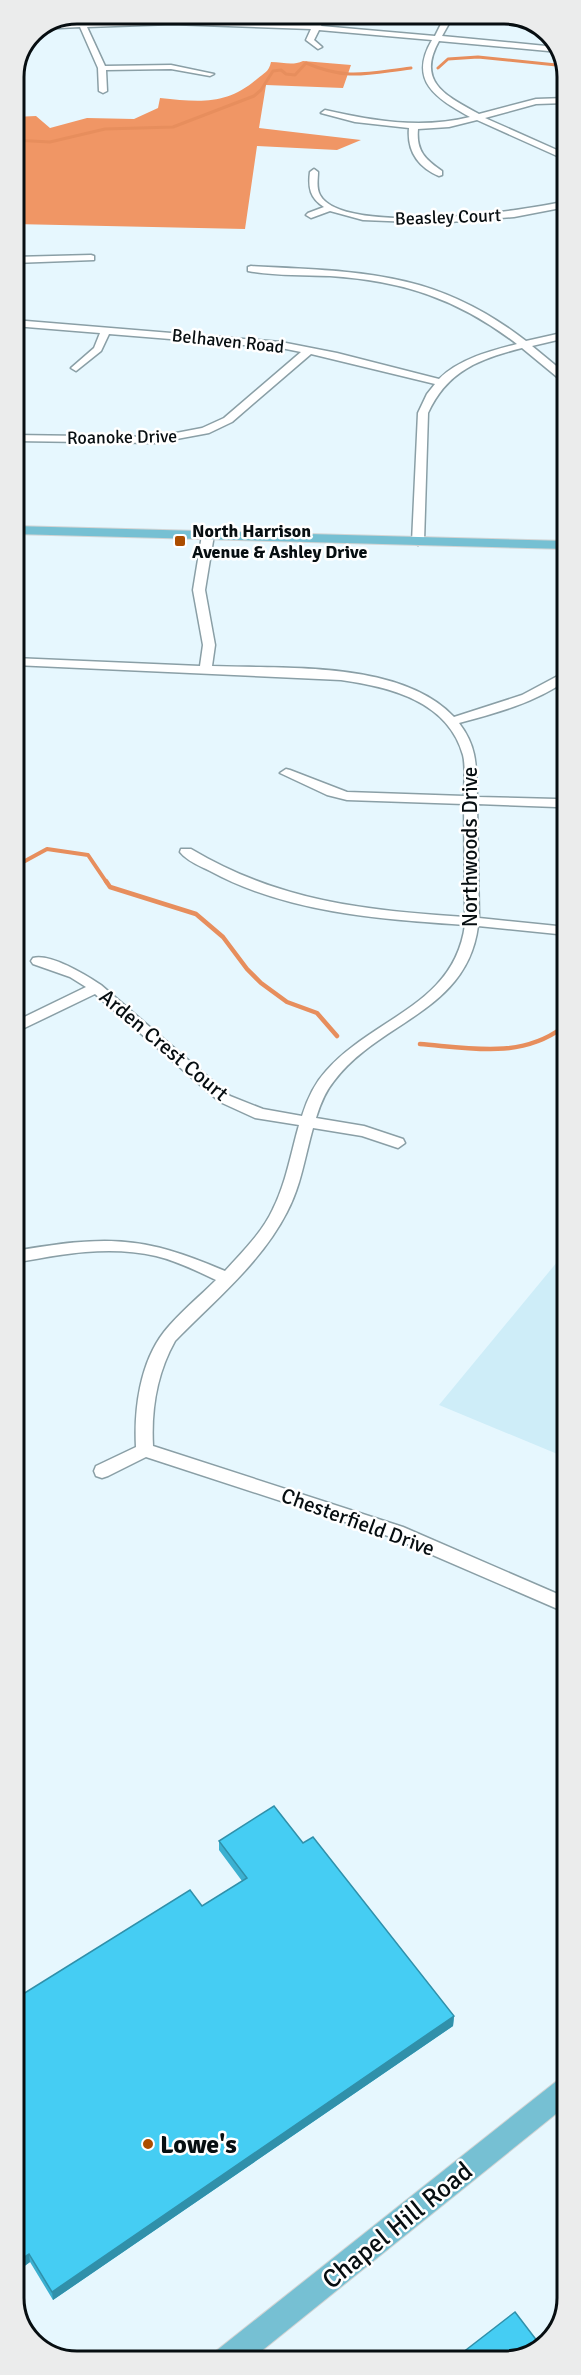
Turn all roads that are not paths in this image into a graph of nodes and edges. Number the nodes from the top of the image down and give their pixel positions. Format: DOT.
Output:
graph roads {
  1 [pos="82,24"];
  2 [pos="257,24"];
  3 [pos="317,24"];
  4 [pos="445,24"];
  5 [pos="64,26"];
  6 [pos="314,28"];
  7 [pos="437,40"];
  8 [pos="318,47"];
  9 [pos="549,49"];
  10 [pos="102,68"];
  11 [pos="210,74"];
  12 [pos="103,91"];
  13 [pos="557,100"];
  14 [pos="325,113"];
  15 [pos="477,117"];
  16 [pos="414,126"];
  17 [pos="557,154"];
  18 [pos="314,172"];
  19 [pos="439,173"];
  20 [pos="557,206"];
  21 [pos="329,208"];
  22 [pos="311,215"];
  23 [pos="91,258"];
  24 [pos="24,260"];
  25 [pos="251,269"];
  26 [pos="24,324"];
  27 [pos="106,330"];
  28 [pos="557,338"];
  29 [pos="524,346"];
  30 [pos="309,350"];
  31 [pos="76,368"];
  32 [pos="557,371"];
  33 [pos="439,382"];
  34 [pos="24,438"];
  35 [pos="24,530"];
  36 [pos="208,535"];
  37 [pos="418,542"];
  38 [pos="557,545"];
  39 [pos="24,662"];
  40 [pos="205,670"];
  41 [pos="557,681"];
  42 [pos="452,721"];
  43 [pos="286,773"];
  44 [pos="470,800"];
  45 [pos="557,803"];
  46 [pos="186,852"];
  47 [pos="472,921"];
  48 [pos="557,930"];
  49 [pos="38,961"];
  50 [pos="96,988"];
  51 [pos="24,1023"];
  52 [pos="308,1121"];
  53 [pos="398,1143"];
  54 [pos="24,1255"];
  55 [pos="226,1278"];
  56 [pos="145,1450"];
  57 [pos="102,1471"];
  58 [pos="557,1602"];
  59 [pos="557,2097"];
  60 [pos="239,2351"];
  1 -- 5 [label="street"];
  1 -- 10 [label="street"];
  2 -- 6 [label="street"];
  3 -- 6 [label="street"];
  4 -- 7 [label="street"];
  6 -- 7 [label="street"];
  6 -- 8 [label="street"];
  7 -- 9 [label="street"];
  7 -- 15 [label="street"];
  10 -- 11 [label="street"];
  10 -- 12 [label="street"];
  13 -- 15 [label="street"];
  14 -- 16 [label="street"];
  15 -- 16 [label="street"];
  15 -- 17 [label="street"];
  16 -- 19 [label="street"];
  18 -- 21 [label="street"];
  20 -- 21 [label="street, Beasley Court"];
  21 -- 22 [label="street"];
  23 -- 24 [label="street"];
  25 -- 29 [label="street"];
  26 -- 27 [label="street, Belhaven Road"];
  27 -- 30 [label="street, Belhaven Road"];
  27 -- 31 [label="street"];
  28 -- 29 [label="street"];
  29 -- 32 [label="street"];
  29 -- 33 [label="street"];
  30 -- 33 [label="street, Belhaven Road"];
  30 -- 34 [label="street, Roanoke Drive"];
  33 -- 37 [label="street"];
  35 -- 36 [label="main road"];
  36 -- 37 [label="main road"];
  36 -- 40 [label="street"];
  37 -- 38 [label="main road"];
  39 -- 40 [label="street, Northwoods Drive"];
  40 -- 42 [label="street, Northwoods Drive"];
  41 -- 42 [label="street"];
  42 -- 44 [label="street, Northwoods Drive"];
  43 -- 44 [label="street"];
  44 -- 45 [label="street"];
  44 -- 47 [label="street, Northwoods Drive"];
  46 -- 47 [label="street"];
  47 -- 48 [label="street"];
  47 -- 52 [label="street, Northwoods Drive"];
  49 -- 50 [label="street, Arden Crest Court"];
  50 -- 51 [label="street"];
  50 -- 52 [label="street, Arden Crest Court"];
  52 -- 53 [label="street, Arden Crest Court"];
  52 -- 55 [label="street, Northwoods Drive"];
  54 -- 55 [label="street"];
  55 -- 56 [label="street, Northwoods Drive"];
  56 -- 57 [label="street"];
  56 -- 58 [label="street, Chesterfield Drive"];
  59 -- 60 [label="main road, Chapel Hill Road"];
}
